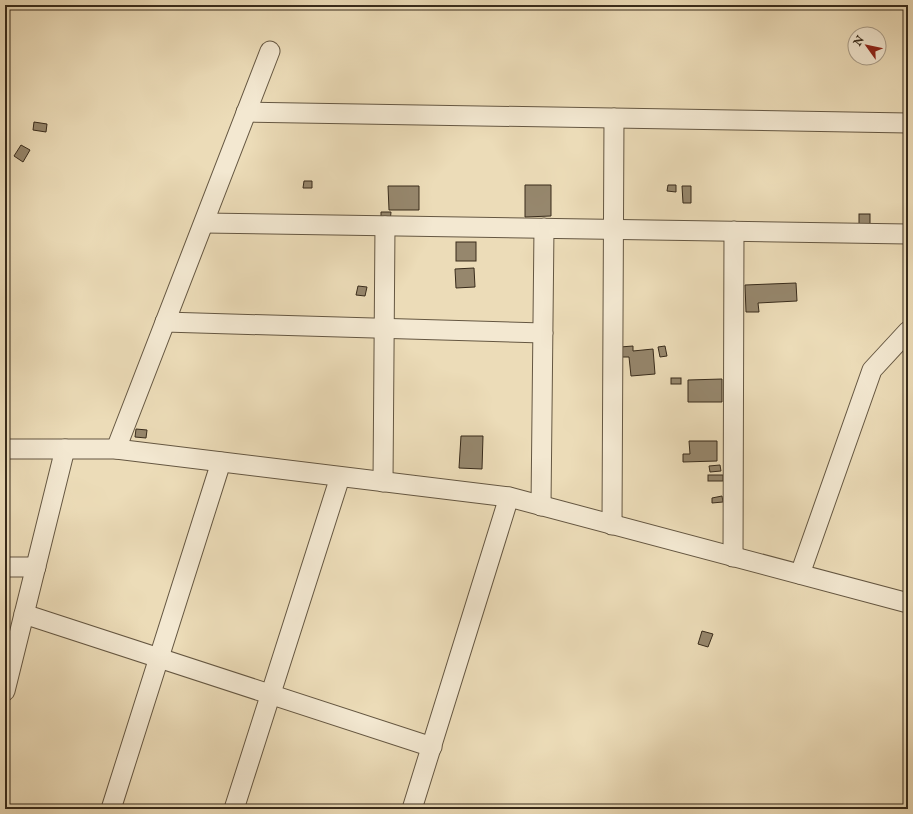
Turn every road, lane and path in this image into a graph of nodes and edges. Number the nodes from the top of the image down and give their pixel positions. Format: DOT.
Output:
graph roads {
  1 [pos="270,51"];
  2 [pos="246,112"];
  3 [pos="614,118"];
  4 [pos="908,123"];
  5 [pos="204,223"];
  6 [pos="385,226"];
  7 [pos="544,228"];
  8 [pos="613,229"];
  9 [pos="734,231"];
  10 [pos="908,234"];
  11 [pos="165,322"];
  12 [pos="384,328"];
  13 [pos="908,331"];
  14 [pos="543,333"];
  15 [pos="5,449"];
  16 [pos="65,450"];
  17 [pos="116,450"];
  18 [pos="222,462"];
  19 [pos="340,477"];
  20 [pos="383,482"];
  21 [pos="509,497"];
  22 [pos="541,506"];
  23 [pos="612,525"];
  24 [pos="733,557"];
  25 [pos="36,566"];
  26 [pos="5,567"];
  27 [pos="800,574"];
  28 [pos="908,603"];
  29 [pos="24,614"];
  30 [pos="159,658"];
  31 [pos="5,690"];
  32 [pos="270,695"];
  33 [pos="432,747"];
  34 [pos="111,809"];
  35 [pos="234,809"];
  36 [pos="412,809"];
  1 -- 2 [label="street"];
  2 -- 3 [label="street"];
  2 -- 5 [label="street"];
  3 -- 4 [label="street"];
  3 -- 8 [label="street"];
  5 -- 6 [label="street"];
  5 -- 11 [label="street"];
  6 -- 7 [label="street"];
  6 -- 12 [label="street"];
  7 -- 8 [label="street"];
  7 -- 14 [label="street"];
  8 -- 9 [label="street"];
  8 -- 23 [label="street"];
  9 -- 10 [label="street"];
  9 -- 24 [label="street"];
  11 -- 12 [label="street"];
  11 -- 17 [label="street"];
  12 -- 14 [label="street"];
  12 -- 20 [label="street"];
  13 -- 27 [label="street"];
  14 -- 22 [label="street"];
  15 -- 16 [label="street"];
  16 -- 17 [label="street"];
  16 -- 25 [label="street"];
  17 -- 18 [label="street"];
  18 -- 19 [label="street"];
  18 -- 30 [label="street"];
  19 -- 20 [label="street"];
  19 -- 32 [label="street"];
  20 -- 21 [label="street"];
  21 -- 22 [label="street"];
  21 -- 33 [label="street"];
  22 -- 23 [label="street"];
  23 -- 24 [label="street"];
  24 -- 27 [label="street"];
  25 -- 26 [label="street"];
  25 -- 29 [label="street"];
  27 -- 28 [label="street"];
  29 -- 30 [label="street"];
  29 -- 31 [label="street"];
  30 -- 32 [label="street"];
  30 -- 34 [label="street"];
  32 -- 33 [label="street"];
  32 -- 35 [label="street"];
  33 -- 36 [label="street"];
}
